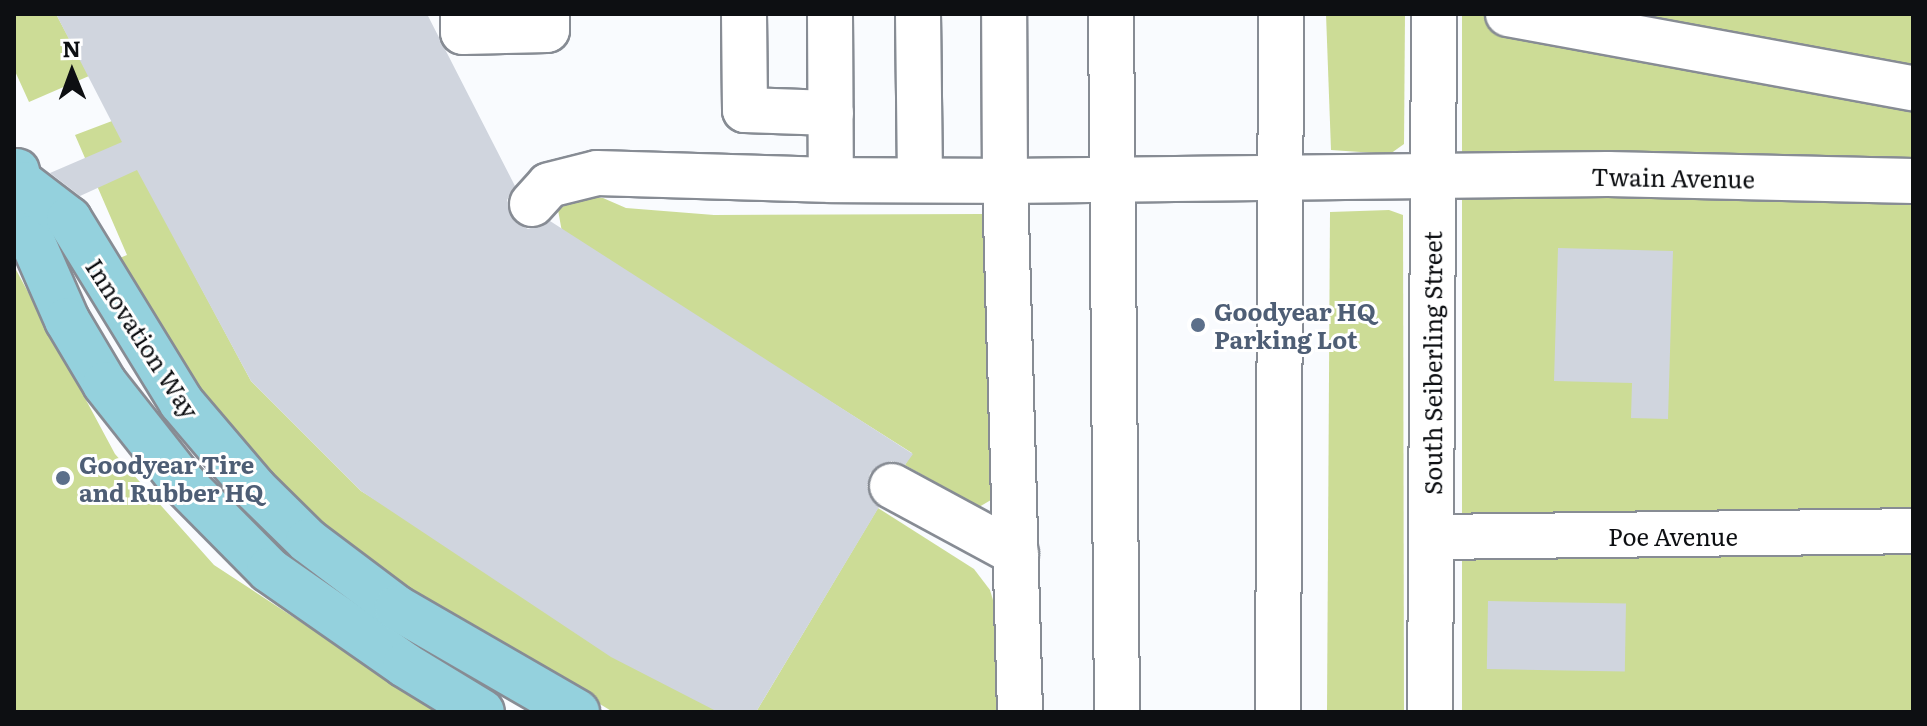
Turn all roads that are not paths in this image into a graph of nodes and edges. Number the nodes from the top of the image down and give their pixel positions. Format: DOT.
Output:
graph roads {
  1 [pos="463,14"];
  2 [pos="547,14"];
  3 [pos="744,14"];
  4 [pos="830,14"];
  5 [pos="918,14"];
  6 [pos="1004,14"];
  7 [pos="1111,14"];
  8 [pos="1281,14"];
  9 [pos="1434,14"];
  10 [pos="1508,14"];
  11 [pos="1913,88"];
  12 [pos="831,113"];
  13 [pos="18,174"];
  14 [pos="831,180"];
  15 [pos="920,180"];
  16 [pos="1433,180"];
  17 [pos="1005,181"];
  18 [pos="1111,181"];
  19 [pos="1284,181"];
  20 [pos="1913,181"];
  21 [pos="532,204"];
  22 [pos="892,486"];
  23 [pos="1913,531"];
  24 [pos="1433,537"];
  25 [pos="1016,553"];
  26 [pos="482,712"];
  27 [pos="577,712"];
  28 [pos="1020,712"];
  29 [pos="1117,712"];
  30 [pos="1278,712"];
  31 [pos="1430,712"];
  1 -- 2 [label="street"];
  3 -- 12 [label="street"];
  4 -- 12 [label="street"];
  5 -- 15 [label="street"];
  6 -- 17 [label="street"];
  7 -- 18 [label="street"];
  8 -- 19 [label="street"];
  9 -- 16 [label="street, South Seiberling Street"];
  10 -- 11 [label="street"];
  12 -- 14 [label="street"];
  13 -- 26 [label="main road, Innovation Way"];
  13 -- 27 [label="main road, Innovation Way"];
  14 -- 15 [label="street, Twain Avenue"];
  14 -- 21 [label="street, Twain Avenue"];
  15 -- 17 [label="street, Twain Avenue"];
  16 -- 19 [label="street, Twain Avenue"];
  16 -- 20 [label="street, Twain Avenue"];
  16 -- 24 [label="street, South Seiberling Street"];
  17 -- 18 [label="street, Twain Avenue"];
  17 -- 25 [label="street"];
  18 -- 19 [label="street, Twain Avenue"];
  18 -- 29 [label="street"];
  19 -- 30 [label="street"];
  22 -- 25 [label="street"];
  23 -- 24 [label="street, Poe Avenue"];
  24 -- 31 [label="street, South Seiberling Street"];
  25 -- 28 [label="street"];
}
